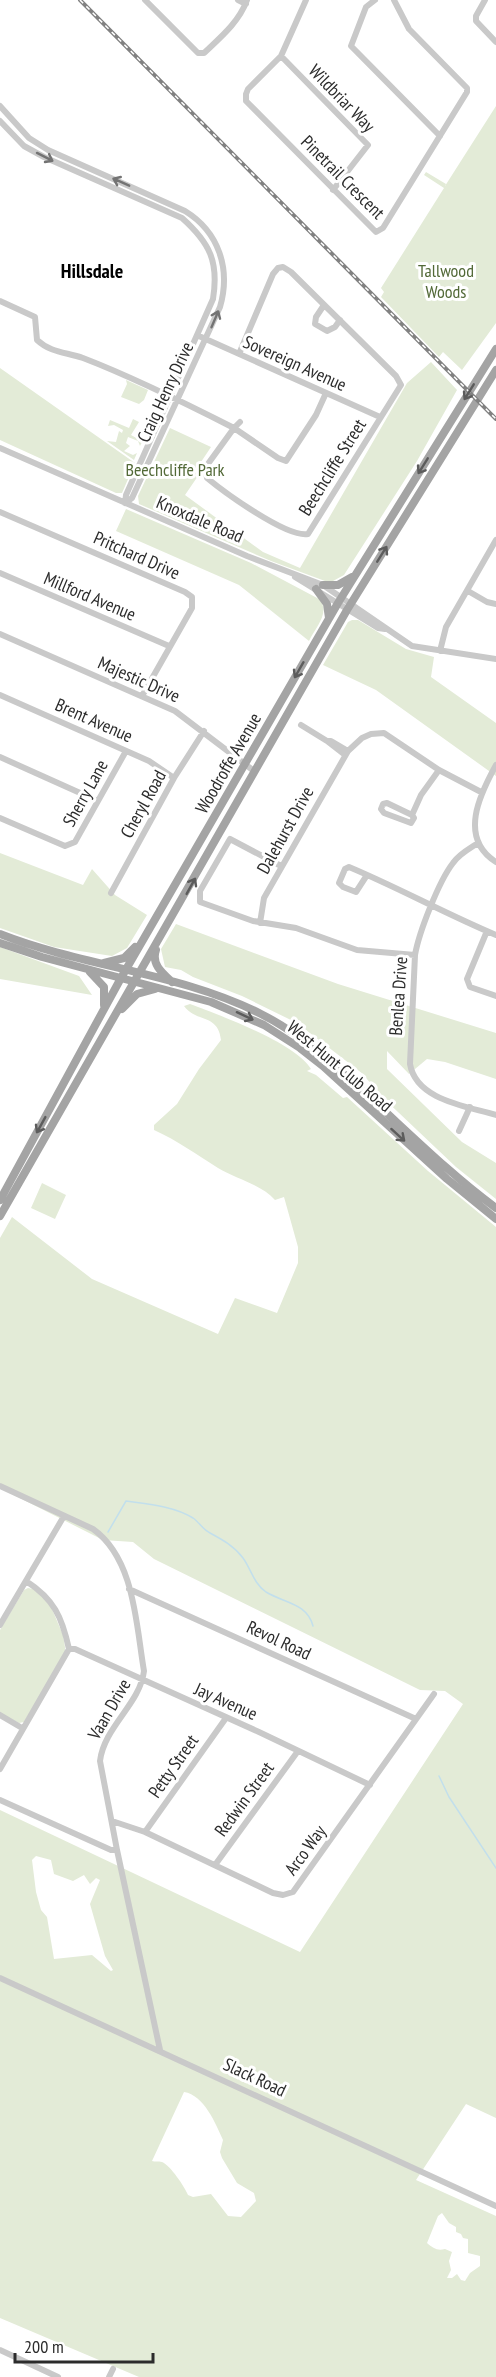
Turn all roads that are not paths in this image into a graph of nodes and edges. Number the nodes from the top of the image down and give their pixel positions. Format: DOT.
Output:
graph roads {
  1 [pos="145,0"];
  2 [pos="238,0"];
  3 [pos="306,0"];
  4 [pos="375,0"];
  5 [pos="394,0"];
  6 [pos="485,0"];
  7 [pos="247,2"];
  8 [pos="496,42"];
  9 [pos="281,56"];
  10 [pos="0,106"];
  11 [pos="0,121"];
  12 [pos="14,124"];
  13 [pos="7,129"];
  14 [pos="0,135"];
  15 [pos="440,136"];
  16 [pos="333,189"];
  17 [pos="0,301"];
  18 [pos="324,305"];
  19 [pos="340,320"];
  20 [pos="198,336"];
  21 [pos="206,339"];
  22 [pos="496,349"];
  23 [pos="239,354"];
  24 [pos="485,367"];
  25 [pos="495,372"];
  26 [pos="326,393"];
  27 [pos="171,396"];
  28 [pos="179,400"];
  29 [pos="381,417"];
  30 [pos="453,417"];
  31 [pos="240,422"];
  32 [pos="463,424"];
  33 [pos="234,428"];
  34 [pos="0,448"];
  35 [pos="125,503"];
  36 [pos="0,512"];
  37 [pos="496,540"];
  38 [pos="0,573"];
  39 [pos="355,574"];
  40 [pos="320,587"];
  41 [pos="468,591"];
  42 [pos="340,599"];
  43 [pos="496,604"];
  44 [pos="350,607"];
  45 [pos="328,620"];
  46 [pos="0,634"];
  47 [pos="169,646"];
  48 [pos="440,651"];
  49 [pos="496,659"];
  50 [pos="0,695"];
  51 [pos="142,696"];
  52 [pos="301,725"];
  53 [pos="204,731"];
  54 [pos="126,751"];
  55 [pos="346,752"];
  56 [pos="0,757"];
  57 [pos="246,764"];
  58 [pos="496,765"];
  59 [pos="439,770"];
  60 [pos="255,771"];
  61 [pos="174,778"];
  62 [pos="481,792"];
  63 [pos="98,801"];
  64 [pos="216,815"];
  65 [pos="411,815"];
  66 [pos="0,818"];
  67 [pos="226,821"];
  68 [pos="478,843"];
  69 [pos="496,862"];
  70 [pos="281,866"];
  71 [pos="367,875"];
  72 [pos="111,892"];
  73 [pos="433,905"];
  74 [pos="260,923"];
  75 [pos="488,931"];
  76 [pos="148,932"];
  77 [pos="0,934"];
  78 [pos="496,935"];
  79 [pos="162,937"];
  80 [pos="0,943"];
  81 [pos="415,955"];
  82 [pos="101,964"];
  83 [pos="87,969"];
  84 [pos="126,970"];
  85 [pos="140,974"];
  86 [pos="121,978"];
  87 [pos="135,982"];
  88 [pos="173,983"];
  89 [pos="158,989"];
  90 [pos="496,996"];
  91 [pos="101,1015"];
  92 [pos="115,1016"];
  93 [pos="56,1099"];
  94 [pos="64,1103"];
  95 [pos="470,1107"];
  96 [pos="496,1115"];
  97 [pos="459,1131"];
  98 [pos="0,1200"];
  99 [pos="496,1208"];
  100 [pos="0,1216"];
  101 [pos="496,1219"];
  102 [pos="0,1486"];
  103 [pos="64,1516"];
  104 [pos="26,1581"];
  105 [pos="129,1589"];
  106 [pos="0,1625"];
  107 [pos="69,1649"];
  108 [pos="143,1680"];
  109 [pos="434,1694"];
  110 [pos="0,1715"];
  111 [pos="226,1718"];
  112 [pos="416,1719"];
  113 [pos="22,1728"];
  114 [pos="298,1751"];
  115 [pos="0,1769"];
  116 [pos="370,1785"];
  117 [pos="0,1800"];
  118 [pos="112,1821"];
  119 [pos="145,1832"];
  120 [pos="117,1850"];
  121 [pos="215,1865"];
  122 [pos="0,1978"];
  123 [pos="160,2050"];
  124 [pos="496,2206"];
  125 [pos="0,2350"];
  126 [pos="113,2370"];
  127 [pos="58,2377"];
  128 [pos="109,2377"];
  1 -- 7 [label="street"];
  2 -- 7 [label="street"];
  3 -- 9 [label="street, Pinetrail Crescent"];
  4 -- 15 [label="street"];
  5 -- 15 [label="street, Pinetrail Crescent"];
  6 -- 8 [label="street"];
  9 -- 16 [label="street, Wildbriar Way"];
  9 -- 16 [label="street, Pinetrail Crescent"];
  10 -- 12 [label="street, Craig Henry Drive"];
  11 -- 13 [label="street, Craig Henry Drive"];
  12 -- 13 [label="street"];
  21 -- 12 [label="street, Craig Henry Drive, one-way"];
  13 -- 14 [label="street"];
  13 -- 20 [label="street, Craig Henry Drive, one-way"];
  15 -- 16 [label="street, Pinetrail Crescent"];
  17 -- 27 [label="street"];
  18 -- 19 [label="street"];
  18 -- 19 [label="street"];
  18 -- 23 [label="street"];
  19 -- 29 [label="street"];
  20 -- 21 [label="street, Sovereign Avenue"];
  20 -- 27 [label="street, Craig Henry Drive"];
  21 -- 23 [label="street, Sovereign Avenue"];
  21 -- 28 [label="street, Craig Henry Drive"];
  22 -- 24 [label="main road, Woodroffe Avenue"];
  23 -- 26 [label="street, Sovereign Avenue"];
  24 -- 25 [label="main road"];
  24 -- 30 [label="main road, Woodroffe Avenue, one-way"];
  25 -- 32 [label="main road, Woodroffe Avenue"];
  26 -- 29 [label="street, Sovereign Avenue"];
  26 -- 33 [label="street"];
  27 -- 28 [label="street"];
  27 -- 35 [label="street, Craig Henry Drive"];
  28 -- 33 [label="street"];
  28 -- 35 [label="street, Craig Henry Drive"];
  29 -- 33 [label="street, Beechcliffe Street"];
  30 -- 32 [label="main road"];
  30 -- 39 [label="main road, Woodroffe Avenue, one-way"];
  31 -- 33 [label="street"];
  44 -- 32 [label="main road, Woodroffe Avenue, one-way"];
  34 -- 35 [label="street, Knoxdale Road"];
  35 -- 40 [label="street, Knoxdale Road"];
  36 -- 47 [label="street, Pritchard Drive"];
  37 -- 41 [label="street"];
  38 -- 47 [label="street, Millford Avenue"];
  39 -- 40 [label="main road"];
  39 -- 42 [label="main road, Woodroffe Avenue"];
  40 -- 42 [label="street, Knoxdale Road"];
  40 -- 45 [label="main road"];
  41 -- 43 [label="street"];
  41 -- 48 [label="street"];
  42 -- 44 [label="street, Knoxdale Road"];
  42 -- 45 [label="main road, Woodroffe Avenue"];
  44 -- 48 [label="street, Knoxdale Road"];
  44 -- 60 [label="main road, Woodroffe Avenue"];
  45 -- 57 [label="main road, Woodroffe Avenue, one-way"];
  46 -- 51 [label="street, Majestic Drive"];
  47 -- 51 [label="street, Pritchard Drive"];
  48 -- 49 [label="street, Knoxdale Road"];
  50 -- 54 [label="street, Brent Avenue"];
  51 -- 53 [label="street, Majestic Drive"];
  52 -- 55 [label="street"];
  53 -- 57 [label="street, Majestic Drive"];
  53 -- 61 [label="street, Cheryl Road"];
  54 -- 61 [label="street, Brent Avenue"];
  54 -- 63 [label="street, Sherry Lane"];
  55 -- 59 [label="street, Dalehurst Drive"];
  55 -- 70 [label="street, Dalehurst Drive"];
  56 -- 63 [label="street"];
  57 -- 60 [label="street, Majestic Drive"];
  57 -- 64 [label="main road, Woodroffe Avenue"];
  58 -- 62 [label="street"];
  59 -- 62 [label="street, Dalehurst Drive"];
  59 -- 65 [label="street"];
  60 -- 67 [label="main road, Woodroffe Avenue"];
  61 -- 72 [label="street, Cheryl Road"];
  62 -- 68 [label="street"];
  63 -- 66 [label="street, Sherry Lane"];
  64 -- 67 [label="main road"];
  64 -- 76 [label="main road, Woodroffe Avenue"];
  65 -- 65 [label="street"];
  79 -- 67 [label="main road, Woodroffe Avenue, one-way"];
  68 -- 69 [label="street"];
  68 -- 73 [label="street, Benlea Drive"];
  70 -- 74 [label="street, Dalehurst Drive"];
  70 -- 74 [label="street"];
  71 -- 71 [label="street"];
  71 -- 73 [label="street"];
  73 -- 75 [label="street"];
  73 -- 81 [label="street, Benlea Drive"];
  74 -- 81 [label="street"];
  75 -- 78 [label="street"];
  75 -- 90 [label="street"];
  76 -- 82 [label="main road"];
  76 -- 84 [label="main road, Woodroffe Avenue"];
  77 -- 82 [label="main road, West Hunt Club Road"];
  79 -- 85 [label="main road, Woodroffe Avenue"];
  79 -- 88 [label="main road"];
  80 -- 83 [label="main road, West Hunt Club Road"];
  81 -- 95 [label="street, Benlea Drive"];
  82 -- 84 [label="main road, West Hunt Club Road"];
  83 -- 86 [label="main road, West Hunt Club Road"];
  83 -- 91 [label="main road"];
  84 -- 85 [label="main road, West Hunt Club Road"];
  84 -- 86 [label="main road, Woodroffe Avenue"];
  85 -- 87 [label="main road, Woodroffe Avenue"];
  85 -- 88 [label="main road, West Hunt Club Road"];
  86 -- 87 [label="main road, West Hunt Club Road"];
  86 -- 91 [label="main road, Woodroffe Avenue"];
  87 -- 89 [label="main road, West Hunt Club Road"];
  87 -- 92 [label="main road, Woodroffe Avenue"];
  88 -- 99 [label="main road, West Hunt Club Road"];
  89 -- 92 [label="main road"];
  89 -- 101 [label="main road, West Hunt Club Road, one-way"];
  91 -- 93 [label="main road, Woodroffe Avenue"];
  92 -- 94 [label="main road, Woodroffe Avenue"];
  93 -- 94 [label="main road"];
  93 -- 98 [label="main road, Woodroffe Avenue, one-way"];
  94 -- 100 [label="main road, Woodroffe Avenue"];
  95 -- 96 [label="street, Benlea Drive"];
  95 -- 97 [label="street"];
  102 -- 103 [label="street, Vaan Drive"];
  103 -- 104 [label="street"];
  103 -- 105 [label="street, Vaan Drive"];
  104 -- 106 [label="street"];
  104 -- 107 [label="street"];
  105 -- 108 [label="street, Vaan Drive"];
  105 -- 112 [label="street, Revol Road"];
  107 -- 108 [label="street, Jay Avenue"];
  107 -- 113 [label="street"];
  108 -- 111 [label="street, Jay Avenue"];
  108 -- 118 [label="street, Vaan Drive"];
  109 -- 112 [label="street, Arco Way"];
  110 -- 113 [label="street"];
  111 -- 114 [label="street, Jay Avenue"];
  111 -- 119 [label="street, Petty Street"];
  112 -- 116 [label="street, Arco Way"];
  113 -- 115 [label="street"];
  114 -- 116 [label="street, Jay Avenue"];
  114 -- 121 [label="street, Redwin Street"];
  116 -- 121 [label="street, Arco Way"];
  117 -- 120 [label="street"];
  118 -- 119 [label="street, Arco Way"];
  118 -- 120 [label="street, Vaan Drive"];
  119 -- 121 [label="street, Arco Way"];
  120 -- 123 [label="street, Vaan Drive"];
  122 -- 123 [label="street, Slack Road"];
  123 -- 124 [label="street, Slack Road"];
  125 -- 127 [label="street"];
  126 -- 128 [label="street"];
}
